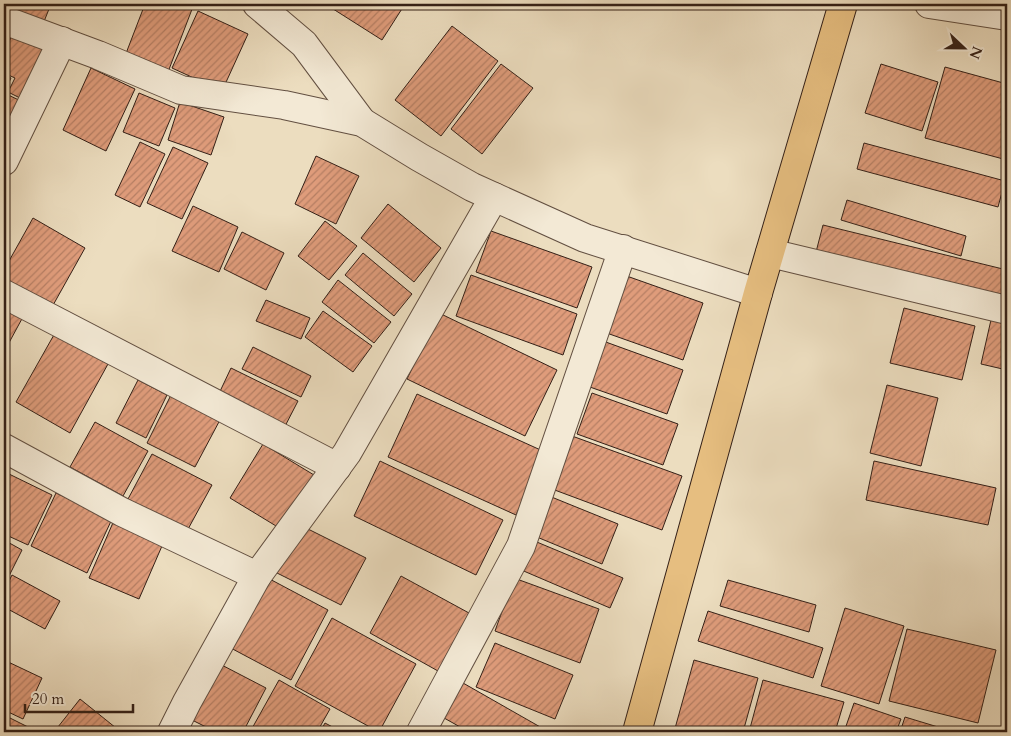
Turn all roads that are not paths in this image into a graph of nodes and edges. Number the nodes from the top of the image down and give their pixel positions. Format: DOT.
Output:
graph roads {
  1 [pos="257,4"];
  2 [pos="843,4"];
  3 [pos="929,4"];
  4 [pos="1007,16"];
  5 [pos="4,20"];
  6 [pos="62,42"];
  7 [pos="362,122"];
  8 [pos="4,161"];
  9 [pos="494,197"];
  10 [pos="623,250"];
  11 [pos="770,253"];
  12 [pos="758,293"];
  13 [pos="4,294"];
  14 [pos="1007,310"];
  15 [pos="4,448"];
  16 [pos="336,467"];
  17 [pos="257,576"];
  18 [pos="172,732"];
  19 [pos="421,732"];
  20 [pos="637,732"];
  1 -- 7 [label="street"];
  2 -- 11 [label="main road"];
  3 -- 4 [label="street"];
  5 -- 6 [label="street"];
  6 -- 7 [label="street"];
  6 -- 8 [label="street"];
  7 -- 9 [label="street"];
  9 -- 10 [label="street"];
  9 -- 16 [label="street"];
  10 -- 12 [label="street"];
  10 -- 19 [label="street"];
  11 -- 12 [label="main road"];
  11 -- 14 [label="street"];
  12 -- 20 [label="main road"];
  13 -- 16 [label="street"];
  15 -- 17 [label="street"];
  16 -- 17 [label="street"];
  17 -- 18 [label="street"];
}
